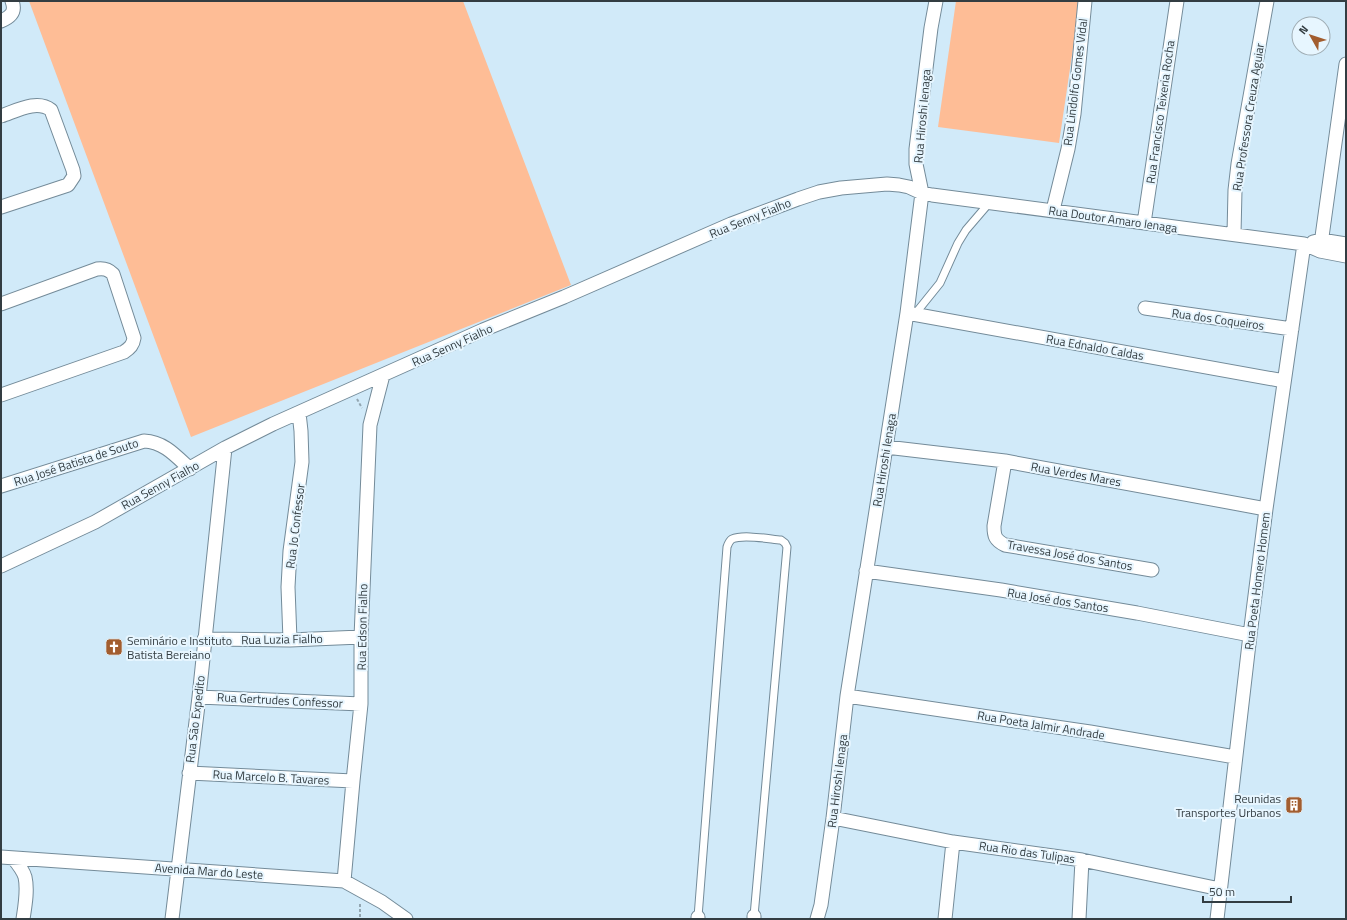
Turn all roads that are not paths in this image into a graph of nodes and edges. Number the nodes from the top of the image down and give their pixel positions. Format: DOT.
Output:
graph roads {
  1 [pos="12,1"];
  2 [pos="936,1"];
  3 [pos="1085,1"];
  4 [pos="1177,1"];
  5 [pos="1267,1"];
  6 [pos="5,20"];
  7 [pos="1346,64"];
  8 [pos="1,116"];
  9 [pos="1341,144"];
  10 [pos="922,193"];
  11 [pos="990,202"];
  12 [pos="1,208"];
  13 [pos="1052,210"];
  14 [pos="1144,223"];
  15 [pos="1234,234"];
  16 [pos="1304,244"];
  17 [pos="1346,244"];
  18 [pos="1320,245"];
  19 [pos="1346,256"];
  20 [pos="1,304"];
  21 [pos="1145,308"];
  22 [pos="911,314"];
  23 [pos="1292,329"];
  24 [pos="383,375"];
  25 [pos="1284,381"];
  26 [pos="1,396"];
  27 [pos="299,413"];
  28 [pos="886,447"];
  29 [pos="225,448"];
  30 [pos="1005,461"];
  31 [pos="190,469"];
  32 [pos="1,486"];
  33 [pos="1266,509"];
  34 [pos="1,566"];
  35 [pos="1152,570"];
  36 [pos="866,571"];
  37 [pos="1250,635"];
  38 [pos="361,637"];
  39 [pos="204,639"];
  40 [pos="290,640"];
  41 [pos="847,696"];
  42 [pos="199,697"];
  43 [pos="361,704"];
  44 [pos="1235,757"];
  45 [pos="189,773"];
  46 [pos="352,781"];
  47 [pos="833,818"];
  48 [pos="953,842"];
  49 [pos="7,858"];
  50 [pos="1082,860"];
  51 [pos="177,869"];
  52 [pos="344,881"];
  53 [pos="1220,889"];
  54 [pos="698,918"];
  55 [pos="754,918"];
  56 [pos="23,919"];
  57 [pos="172,919"];
  58 [pos="406,919"];
  59 [pos="817,919"];
  60 [pos="945,919"];
  61 [pos="1079,919"];
  62 [pos="1217,919"];
  1 -- 6 [label="street"];
  2 -- 10 [label="street, Rua Hiroshi Ienaga"];
  3 -- 13 [label="street, Rua Lindolfo Gomes Vidal"];
  4 -- 14 [label="street, Rua Francisco Teixeria Rocha"];
  5 -- 15 [label="street, Rua Professora Creuza Aguiar"];
  7 -- 9 [label="street"];
  8 -- 12 [label="street"];
  9 -- 18 [label="street"];
  10 -- 11 [label="street, Rua Doutor Amaro Ienaga"];
  10 -- 22 [label="street, Rua Hiroshi Ienaga"];
  10 -- 24 [label="street, Rua Senny Fialho"];
  11 -- 13 [label="street, Rua Doutor Amaro Ienaga"];
  11 -- 22 [label="lane"];
  13 -- 14 [label="street, Rua Doutor Amaro Ienaga"];
  14 -- 15 [label="street, Rua Doutor Amaro Ienaga"];
  15 -- 16 [label="street, Rua Doutor Amaro Ienaga"];
  16 -- 18 [label="street"];
  16 -- 23 [label="street, Rua Poeta Homero Homem"];
  17 -- 18 [label="street"];
  18 -- 19 [label="street"];
  20 -- 26 [label="street"];
  21 -- 23 [label="street, Rua dos Coqueiros"];
  22 -- 25 [label="street, Rua Ednaldo Caldas"];
  22 -- 28 [label="street, Rua Hiroshi Ienaga"];
  23 -- 25 [label="street, Rua Poeta Homero Homem"];
  24 -- 27 [label="street, Rua Senny Fialho"];
  24 -- 38 [label="street, Rua Edson Fialho"];
  25 -- 33 [label="street, Rua Poeta Homero Homem"];
  27 -- 29 [label="street, Rua Senny Fialho"];
  27 -- 40 [label="street, Rua Jo Confessor"];
  28 -- 30 [label="street, Rua Verdes Mares"];
  28 -- 36 [label="street, Rua Hiroshi Ienaga"];
  29 -- 31 [label="street, Rua Senny Fialho"];
  29 -- 39 [label="street, Rua São Expedito"];
  30 -- 33 [label="street, Rua Verdes Mares"];
  30 -- 35 [label="street, Travessa José dos Santos"];
  31 -- 32 [label="street, Rua José Batista de Souto"];
  31 -- 34 [label="street, Rua Senny Fialho"];
  33 -- 37 [label="street, Rua Poeta Homero Homem"];
  36 -- 37 [label="street, Rua José dos Santos"];
  36 -- 41 [label="street, Rua Hiroshi Ienaga"];
  37 -- 44 [label="street, Rua Poeta Homero Homem"];
  38 -- 40 [label="street, Rua Luzia Fialho"];
  38 -- 43 [label="street, Rua Edson Fialho"];
  39 -- 40 [label="street, Rua Luzia Fialho"];
  39 -- 42 [label="street, Rua São Expedito"];
  41 -- 44 [label="street, Rua Poeta Jalmir Andrade"];
  41 -- 47 [label="street, Rua Hiroshi Ienaga"];
  42 -- 43 [label="street, Rua Gertrudes Confessor"];
  42 -- 45 [label="street, Rua São Expedito"];
  43 -- 46 [label="street, Rua Edson Fialho"];
  44 -- 53 [label="street, Rua Poeta Homero Homem"];
  45 -- 46 [label="street, Rua Marcelo B. Tavares"];
  45 -- 51 [label="street, Rua São Expedito"];
  46 -- 52 [label="street, Rua Edson Fialho"];
  47 -- 48 [label="street, Rua Rio das Tulipas"];
  47 -- 59 [label="street, Rua Hiroshi Ienaga"];
  48 -- 50 [label="street, Rua Rio das Tulipas"];
  48 -- 60 [label="street"];
  49 -- 51 [label="street, Avenida Mar do Leste"];
  49 -- 56 [label="street"];
  50 -- 53 [label="street, Rua Rio das Tulipas"];
  50 -- 61 [label="street"];
  51 -- 52 [label="street, Avenida Mar do Leste"];
  51 -- 57 [label="street, Rua São Expedito"];
  52 -- 58 [label="street, Avenida Mar do Leste"];
  53 -- 62 [label="street, Rua Poeta Homero Homem"];
  54 -- 55 [label="lane"];
}
